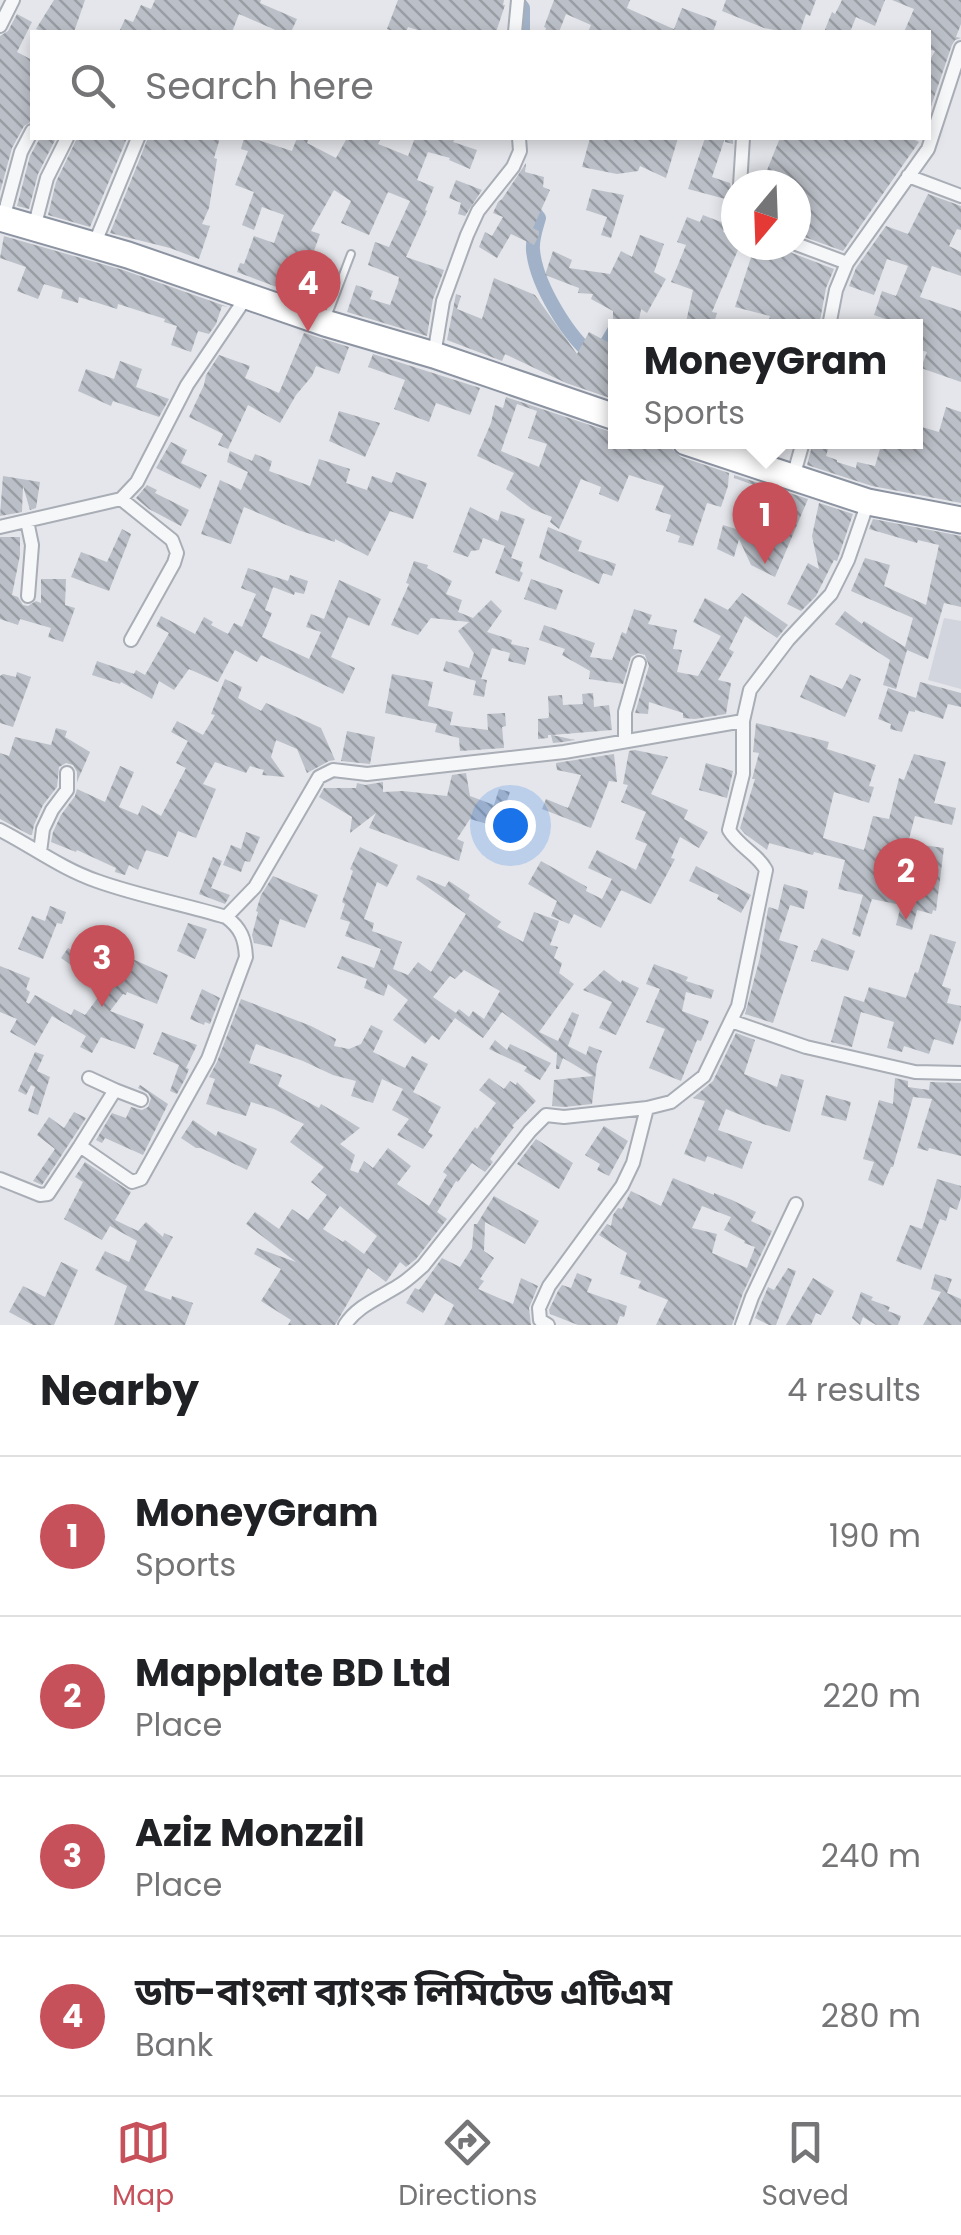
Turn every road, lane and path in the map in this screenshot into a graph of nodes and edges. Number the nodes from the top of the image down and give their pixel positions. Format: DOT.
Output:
graph roads {
  1 [pos="14,0"];
  2 [pos="518,0"];
  3 [pos="0,26"];
  4 [pos="514,30"];
  5 [pos="961,48"];
  6 [pos="30,136"];
  7 [pos="66,140"];
  8 [pos="137,140"];
  9 [pos="519,140"];
  10 [pos="743,140"];
  11 [pos="931,140"];
  12 [pos="931,140"];
  13 [pos="741,170"];
  14 [pos="908,176"];
  15 [pos="961,196"];
  16 [pos="1,218"];
  17 [pos="34,228"];
  18 [pos="94,245"];
  19 [pos="811,250"];
  20 [pos="351,254"];
  21 [pos="847,263"];
  22 [pos="247,296"];
  23 [pos="830,319"];
  24 [pos="325,323"];
  25 [pos="434,354"];
  26 [pos="608,415"];
  27 [pos="707,449"];
  28 [pos="800,449"];
  29 [pos="793,477"];
  30 [pos="121,499"];
  31 [pos="868,502"];
  32 [pos="961,520"];
  33 [pos="28,521"];
  34 [pos="0,527"];
  35 [pos="28,596"];
  36 [pos="131,640"];
  37 [pos="639,663"];
  38 [pos="743,721"];
  39 [pos="625,742"];
  40 [pos="67,773"];
  41 [pos="0,830"];
  42 [pos="40,852"];
  43 [pos="226,917"];
  44 [pos="731,1021"];
  45 [pos="961,1074"];
  46 [pos="89,1078"];
  47 [pos="115,1090"];
  48 [pos="141,1100"];
  49 [pos="647,1108"];
  50 [pos="80,1146"];
  51 [pos="0,1180"];
  52 [pos="796,1204"];
  53 [pos="345,1325"];
  54 [pos="548,1325"];
  55 [pos="742,1325"];
  1 -- 3 [label="street"];
  2 -- 4 [label="street"];
  5 -- 12 [label="street"];
  6 -- 16 [label="street"];
  7 -- 17 [label="street"];
  8 -- 18 [label="street"];
  9 -- 25 [label="street"];
  10 -- 13 [label="street"];
  11 -- 14 [label="street"];
  14 -- 15 [label="street"];
  14 -- 21 [label="street"];
  16 -- 17 [label="highway"];
  17 -- 18 [label="highway"];
  18 -- 22 [label="highway"];
  19 -- 21 [label="street"];
  20 -- 24 [label="lane"];
  21 -- 23 [label="street"];
  22 -- 24 [label="highway"];
  22 -- 30 [label="street"];
  24 -- 25 [label="highway"];
  25 -- 26 [label="highway"];
  27 -- 29 [label="highway"];
  28 -- 29 [label="street"];
  29 -- 31 [label="highway"];
  30 -- 33 [label="street"];
  30 -- 36 [label="street"];
  31 -- 32 [label="highway"];
  31 -- 38 [label="street"];
  33 -- 34 [label="street"];
  33 -- 35 [label="street"];
  37 -- 39 [label="street"];
  38 -- 39 [label="street"];
  38 -- 44 [label="street"];
  39 -- 43 [label="street"];
  40 -- 42 [label="street"];
  41 -- 42 [label="street"];
  42 -- 43 [label="street"];
  43 -- 50 [label="street"];
  44 -- 45 [label="street"];
  44 -- 49 [label="street"];
  46 -- 47 [label="street"];
  47 -- 48 [label="street"];
  47 -- 50 [label="street"];
  49 -- 53 [label="street"];
  49 -- 54 [label="street"];
  50 -- 51 [label="street"];
  52 -- 55 [label="street"];
}
